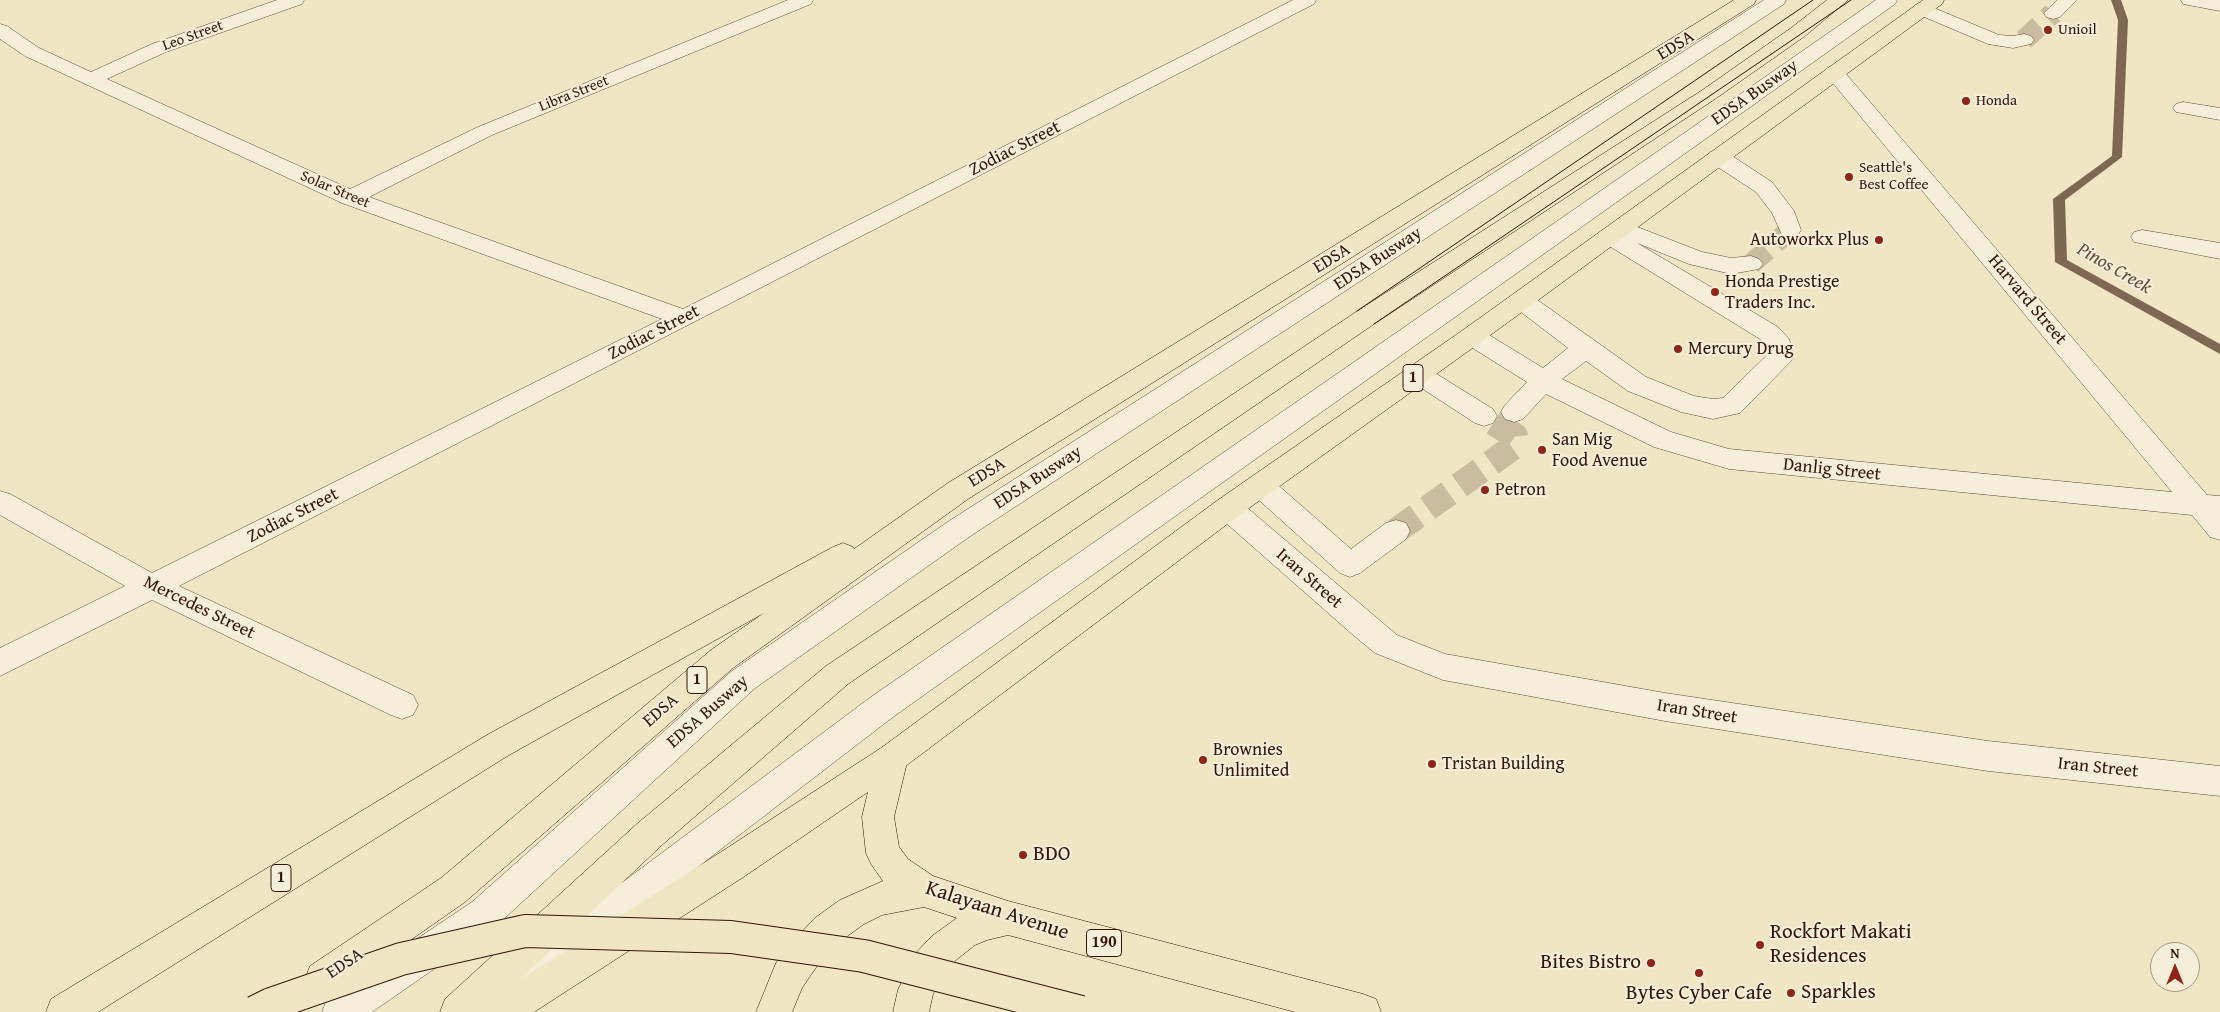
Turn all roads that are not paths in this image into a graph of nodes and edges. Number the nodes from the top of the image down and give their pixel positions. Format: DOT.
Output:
graph roads {
  1 [pos="295,0"];
  2 [pos="804,0"];
  3 [pos="1307,0"];
  4 [pos="1747,0"];
  5 [pos="1777,0"];
  6 [pos="1839,0"];
  7 [pos="1888,0"];
  8 [pos="2068,0"];
  9 [pos="2190,0"];
  10 [pos="1928,4"];
  11 [pos="2220,5"];
  12 [pos="2053,14"];
  13 [pos="0,30"];
  14 [pos="2024,40"];
  15 [pos="1834,72"];
  16 [pos="93,78"];
  17 [pos="2183,108"];
  18 [pos="2220,114"];
  19 [pos="1718,157"];
  20 [pos="350,198"];
  21 [pos="1790,230"];
  22 [pos="1615,232"];
  23 [pos="2142,237"];
  24 [pos="2220,251"];
  25 [pos="1751,264"];
  26 [pos="1521,300"];
  27 [pos="684,318"];
  28 [pos="1472,336"];
  29 [pos="1585,348"];
  30 [pos="1418,374"];
  31 [pos="1544,381"];
  32 [pos="1514,412"];
  33 [pos="1484,416"];
  34 [pos="1261,486"];
  35 [pos="958,491"];
  36 [pos="0,502"];
  37 [pos="2210,506"];
  38 [pos="1228,508"];
  39 [pos="2220,529"];
  40 [pos="1396,531"];
  41 [pos="1350,564"];
  42 [pos="1318,586"];
  43 [pos="152,587"];
  44 [pos="0,663"];
  45 [pos="402,705"];
  46 [pos="892,758"];
  47 [pos="2220,782"];
  48 [pos="924,890"];
  49 [pos="1008,918"];
  50 [pos="64,1012"];
  51 [pos="255,1012"];
  52 [pos="275,1012"];
  53 [pos="340,1012"];
  54 [pos="458,1012"];
  55 [pos="479,1012"];
  56 [pos="501,1012"];
  57 [pos="774,1012"];
  58 [pos="911,1012"];
  59 [pos="1081,1012"];
  60 [pos="1363,1012"];
  1 -- 16 [label="street, Leo Street"];
  2 -- 20 [label="street, Libra Street"];
  3 -- 27 [label="street, Zodiac Street"];
  4 -- 35 [label="main road, EDSA / 1"];
  5 -- 53 [label="street, EDSA Busway"];
  6 -- 54 [label="main road"];
  7 -- 55 [label="street, EDSA Busway"];
  8 -- 12 [label="street"];
  9 -- 11 [label="street"];
  10 -- 14 [label="street"];
  10 -- 15 [label="main road, 1"];
  13 -- 16 [label="street, Solar Street"];
  15 -- 19 [label="main road, 1"];
  15 -- 37 [label="street, Harvard Street"];
  16 -- 20 [label="street, Solar Street"];
  17 -- 18 [label="street"];
  19 -- 21 [label="street"];
  19 -- 22 [label="main road, 1"];
  20 -- 27 [label="street, Solar Street"];
  22 -- 25 [label="street"];
  22 -- 26 [label="main road, 1"];
  22 -- 29 [label="street"];
  23 -- 24 [label="street"];
  26 -- 28 [label="main road, 1"];
  26 -- 29 [label="street"];
  27 -- 43 [label="street, Zodiac Street"];
  28 -- 30 [label="main road, 1"];
  28 -- 31 [label="street, Danlig Street"];
  29 -- 31 [label="street"];
  30 -- 33 [label="street"];
  30 -- 34 [label="main road, 1"];
  31 -- 32 [label="street"];
  31 -- 37 [label="street, Danlig Street"];
  34 -- 38 [label="main road, 1"];
  34 -- 41 [label="street"];
  35 -- 50 [label="main road, 1"];
  35 -- 52 [label="main road, EDSA / 1"];
  36 -- 43 [label="street, Mercedes Street"];
  37 -- 39 [label="street, Harvard Street"];
  38 -- 42 [label="street, Iran Street"];
  38 -- 46 [label="main road, 1"];
  40 -- 41 [label="street"];
  41 -- 42 [label="street"];
  42 -- 47 [label="street, Iran Street"];
  43 -- 44 [label="street, Zodiac Street"];
  43 -- 45 [label="street, Mercedes Street"];
  46 -- 48 [label="main road, Kalayaan Avenue / 190"];
  46 -- 56 [label="main road, 1"];
  48 -- 49 [label="main road, Kalayaan Avenue / 190"];
  48 -- 57 [label="main road"];
  49 -- 58 [label="main road"];
  49 -- 60 [label="main road, Kalayaan Avenue / 190"];
  51 -- 59 [label="main road, bridge"];
}
